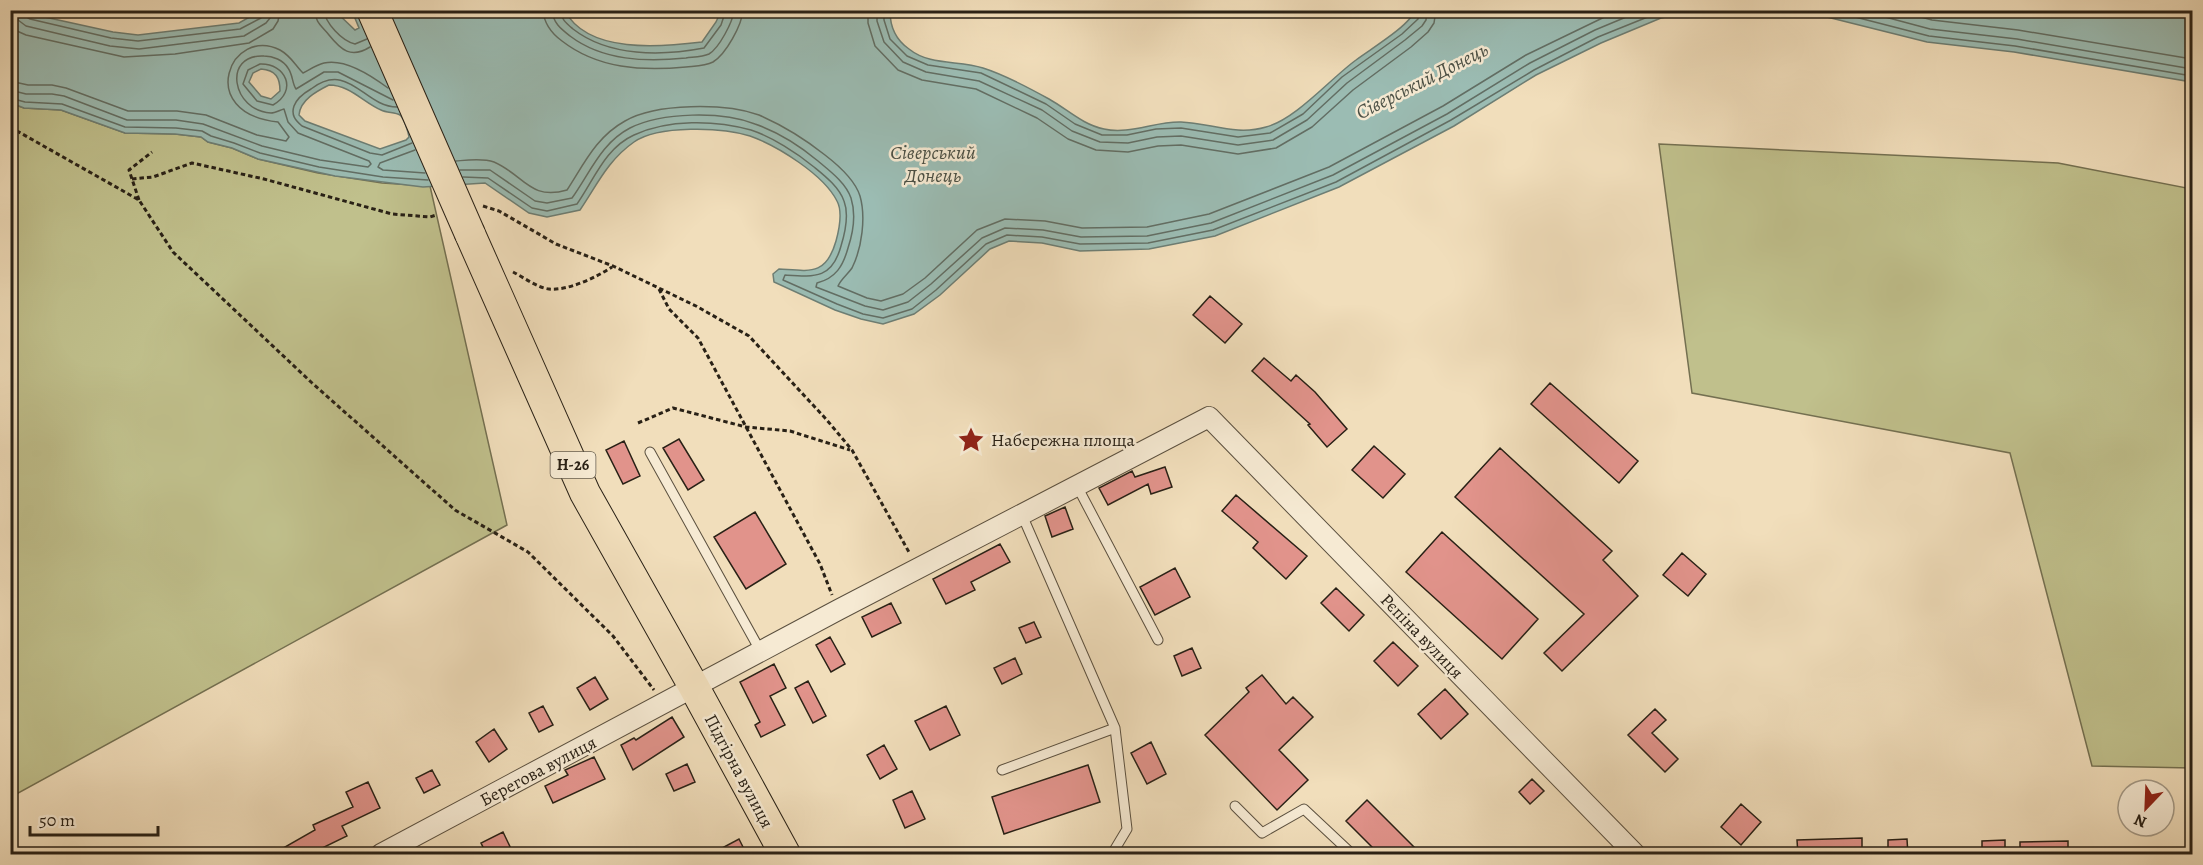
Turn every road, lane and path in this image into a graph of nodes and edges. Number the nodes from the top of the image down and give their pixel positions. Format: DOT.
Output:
graph roads {
  1 [pos="189,10"];
  2 [pos="372,10"];
  3 [pos="193,12"];
  4 [pos="10,127"];
  5 [pos="152,152"];
  6 [pos="132,179"];
  7 [pos="139,200"];
  8 [pos="499,211"];
  9 [pos="430,217"];
  10 [pos="483,264"];
  11 [pos="613,267"];
  12 [pos="659,289"];
  13 [pos="638,423"];
  14 [pos="746,427"];
  15 [pos="852,450"];
  16 [pos="650,452"];
  17 [pos="1077,486"];
  18 [pos="1022,515"];
  19 [pos="918,569"];
  20 [pos="838,610"];
  21 [pos="1158,640"];
  22 [pos="761,652"];
  23 [pos="694,687"];
  24 [pos="664,703"];
  25 [pos="1115,728"];
  26 [pos="1002,770"];
  27 [pos="1235,806"];
  28 [pos="381,855"];
  29 [pos="785,855"];
  30 [pos="1112,855"];
  31 [pos="1352,855"];
  32 [pos="1635,855"];
  1 -- 3 [label="path"];
  2 -- 10 [label="main road, Н-26, bridge"];
  4 -- 7 [label="path"];
  5 -- 6 [label="path"];
  6 -- 7 [label="path"];
  6 -- 9 [label="path"];
  7 -- 24 [label="path"];
  8 -- 11 [label="path"];
  10 -- 11 [label="path"];
  10 -- 23 [label="main road, Н-26"];
  11 -- 12 [label="path"];
  12 -- 14 [label="path"];
  12 -- 15 [label="path"];
  13 -- 14 [label="path"];
  14 -- 15 [label="path"];
  14 -- 20 [label="path"];
  15 -- 19 [label="path"];
  16 -- 22 [label="lane"];
  17 -- 18 [label="street"];
  17 -- 21 [label="lane"];
  17 -- 32 [label="street, Рєпіна вулиця"];
  18 -- 19 [label="street"];
  18 -- 25 [label="lane"];
  19 -- 20 [label="street"];
  20 -- 22 [label="street"];
  22 -- 23 [label="street"];
  23 -- 24 [label="street, Берегова вулиця"];
  23 -- 29 [label="main road, Підгірна вулиця / Н-26"];
  24 -- 28 [label="street, Берегова вулиця"];
  25 -- 26 [label="lane"];
  25 -- 30 [label="lane"];
  27 -- 31 [label="lane"];
}
